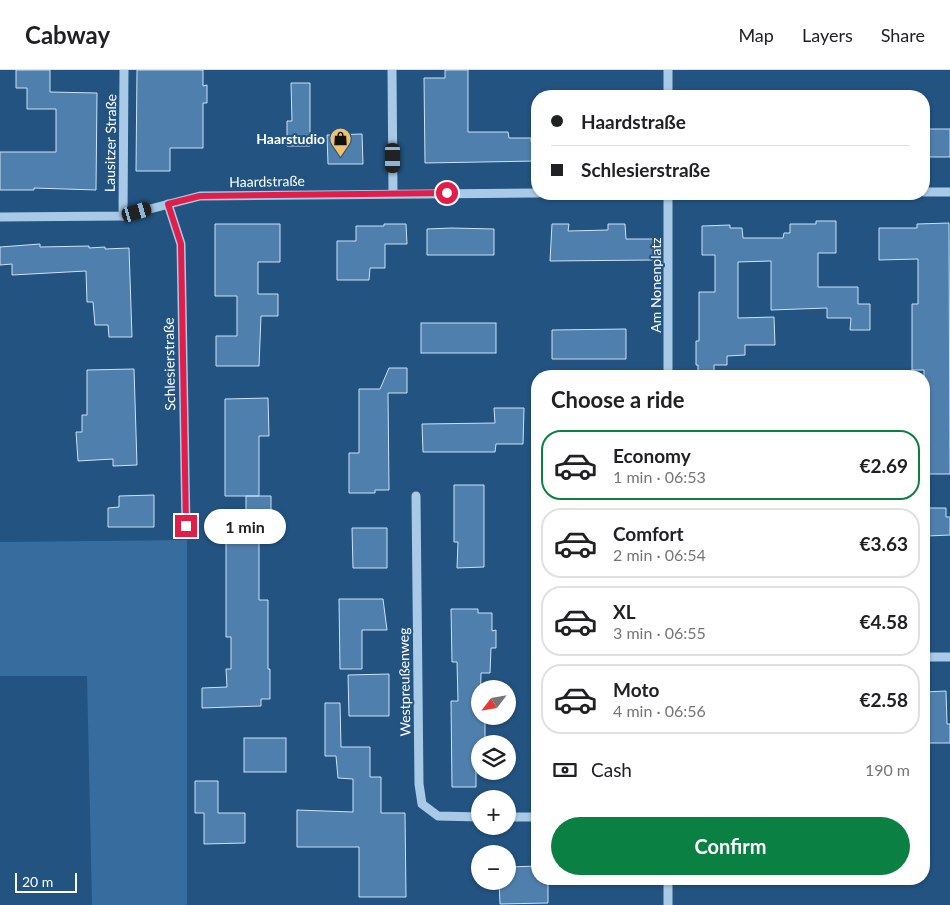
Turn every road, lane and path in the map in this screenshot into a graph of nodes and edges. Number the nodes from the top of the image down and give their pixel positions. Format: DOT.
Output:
graph roads {
  1 [pos="124,70"];
  2 [pos="392,70"];
  3 [pos="668,70"];
  4 [pos="668,90"];
  5 [pos="930,192"];
  6 [pos="950,192"];
  7 [pos="393,193"];
  8 [pos="531,193"];
  9 [pos="668,200"];
  10 [pos="168,204"];
  11 [pos="123,216"];
  12 [pos="0,217"];
  13 [pos="668,370"];
  14 [pos="416,496"];
  15 [pos="186,526"];
  16 [pos="930,657"];
  17 [pos="950,657"];
  18 [pos="471,817"];
  19 [pos="516,817"];
  20 [pos="531,817"];
  21 [pos="668,885"];
  22 [pos="668,905"];
  1 -- 11 [label="street, Lausitzer Straße"];
  2 -- 7 [label="street"];
  3 -- 4 [label="street"];
  5 -- 6 [label="street"];
  7 -- 8 [label="street, Haardstraße"];
  7 -- 10 [label="street, Haardstraße"];
  9 -- 13 [label="street, Am Nonenplatz"];
  10 -- 11 [label="street, Haardstraße"];
  10 -- 15 [label="street, Schlesierstraße"];
  11 -- 12 [label="street, Haardstraße"];
  14 -- 18 [label="street, Westpreußenweg"];
  16 -- 17 [label="street"];
  19 -- 20 [label="street"];
  21 -- 22 [label="street"];
}
